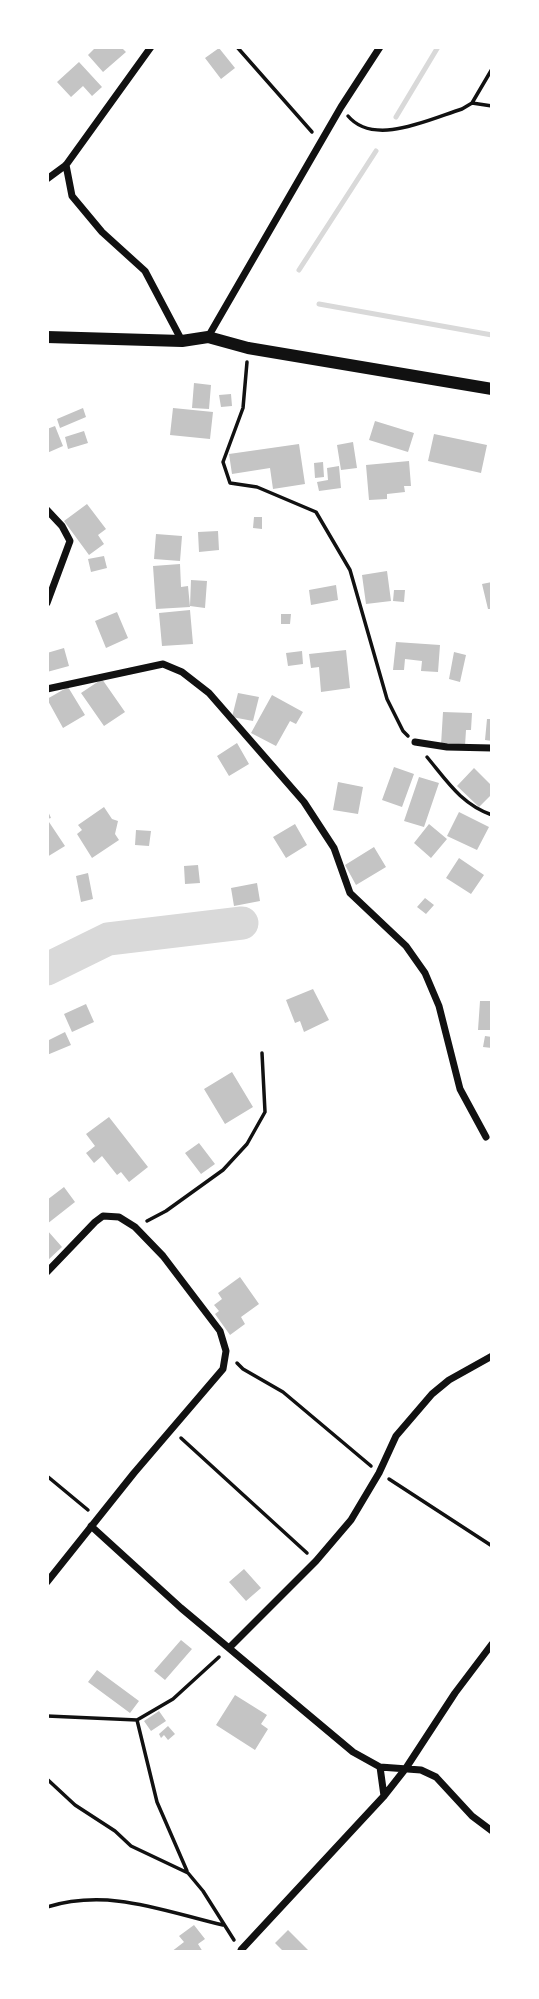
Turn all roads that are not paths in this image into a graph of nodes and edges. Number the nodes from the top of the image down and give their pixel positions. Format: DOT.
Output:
graph roads {
  1 [pos="151,47"];
  2 [pos="380,47"];
  3 [pos="66,165"];
  4 [pos="47,179"];
  5 [pos="47,337"];
  6 [pos="208,337"];
  7 [pos="182,341"];
  8 [pos="492,389"];
  9 [pos="47,510"];
  10 [pos="47,603"];
  11 [pos="47,689"];
  12 [pos="415,742"];
  13 [pos="492,748"];
  14 [pos="486,1137"];
  15 [pos="47,1272"];
  16 [pos="492,1356"];
  17 [pos="91,1526"];
  18 [pos="47,1583"];
  19 [pos="492,1644"];
  20 [pos="229,1647"];
  21 [pos="380,1768"];
  22 [pos="406,1768"];
  23 [pos="384,1796"];
  24 [pos="492,1831"];
  25 [pos="242,1951"];
  1 -- 3 [label="street"];
  2 -- 6 [label="street"];
  3 -- 4 [label="street"];
  3 -- 7 [label="street"];
  5 -- 7 [label="main road"];
  6 -- 7 [label="main road"];
  6 -- 8 [label="main road"];
  9 -- 10 [label="street"];
  11 -- 14 [label="street"];
  12 -- 13 [label="street"];
  15 -- 17 [label="street"];
  16 -- 20 [label="street"];
  17 -- 18 [label="street"];
  17 -- 20 [label="street"];
  19 -- 22 [label="street"];
  20 -- 21 [label="street"];
  21 -- 22 [label="street"];
  21 -- 23 [label="street"];
  22 -- 23 [label="street"];
  22 -- 24 [label="street"];
  23 -- 25 [label="street"];
}
